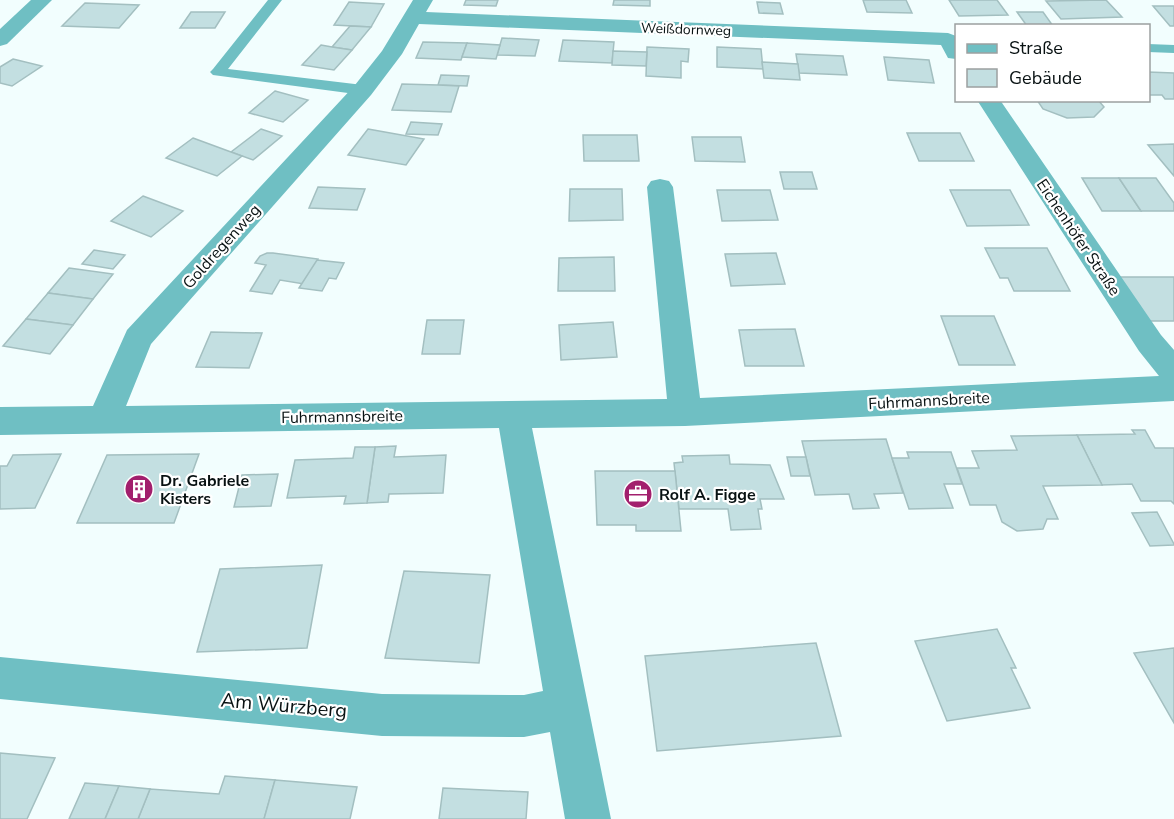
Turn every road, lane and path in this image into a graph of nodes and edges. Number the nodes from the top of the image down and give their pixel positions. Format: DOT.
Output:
graph roads {
  1 [pos="42,0"];
  2 [pos="274,0"];
  3 [pos="419,9"];
  4 [pos="0,40"];
  5 [pos="954,44"];
  6 [pos="1150,48"];
  7 [pos="1174,49"];
  8 [pos="363,90"];
  9 [pos="989,102"];
  10 [pos="660,187"];
  11 [pos="1174,372"];
  12 [pos="1174,387"];
  13 [pos="684,412"];
  14 [pos="513,414"];
  15 [pos="104,419"];
  16 [pos="0,420"];
  17 [pos="0,678"];
  18 [pos="568,707"];
  19 [pos="588,819"];
  1 -- 4 [label="street"];
  2 -- 8 [label="lane"];
  3 -- 5 [label="street, Weißdornweg"];
  3 -- 8 [label="street, Goldregenweg"];
  6 -- 7 [label="lane"];
  8 -- 15 [label="street, Goldregenweg"];
  9 -- 11 [label="street, Eichenhöfer Straße"];
  10 -- 13 [label="street"];
  12 -- 13 [label="street, Fuhrmannsbreite"];
  13 -- 14 [label="street, Fuhrmannsbreite"];
  14 -- 15 [label="street, Fuhrmannsbreite"];
  14 -- 18 [label="street"];
  15 -- 16 [label="street, Fuhrmannsbreite"];
  17 -- 18 [label="street, Am Würzberg"];
  18 -- 19 [label="street"];
}
